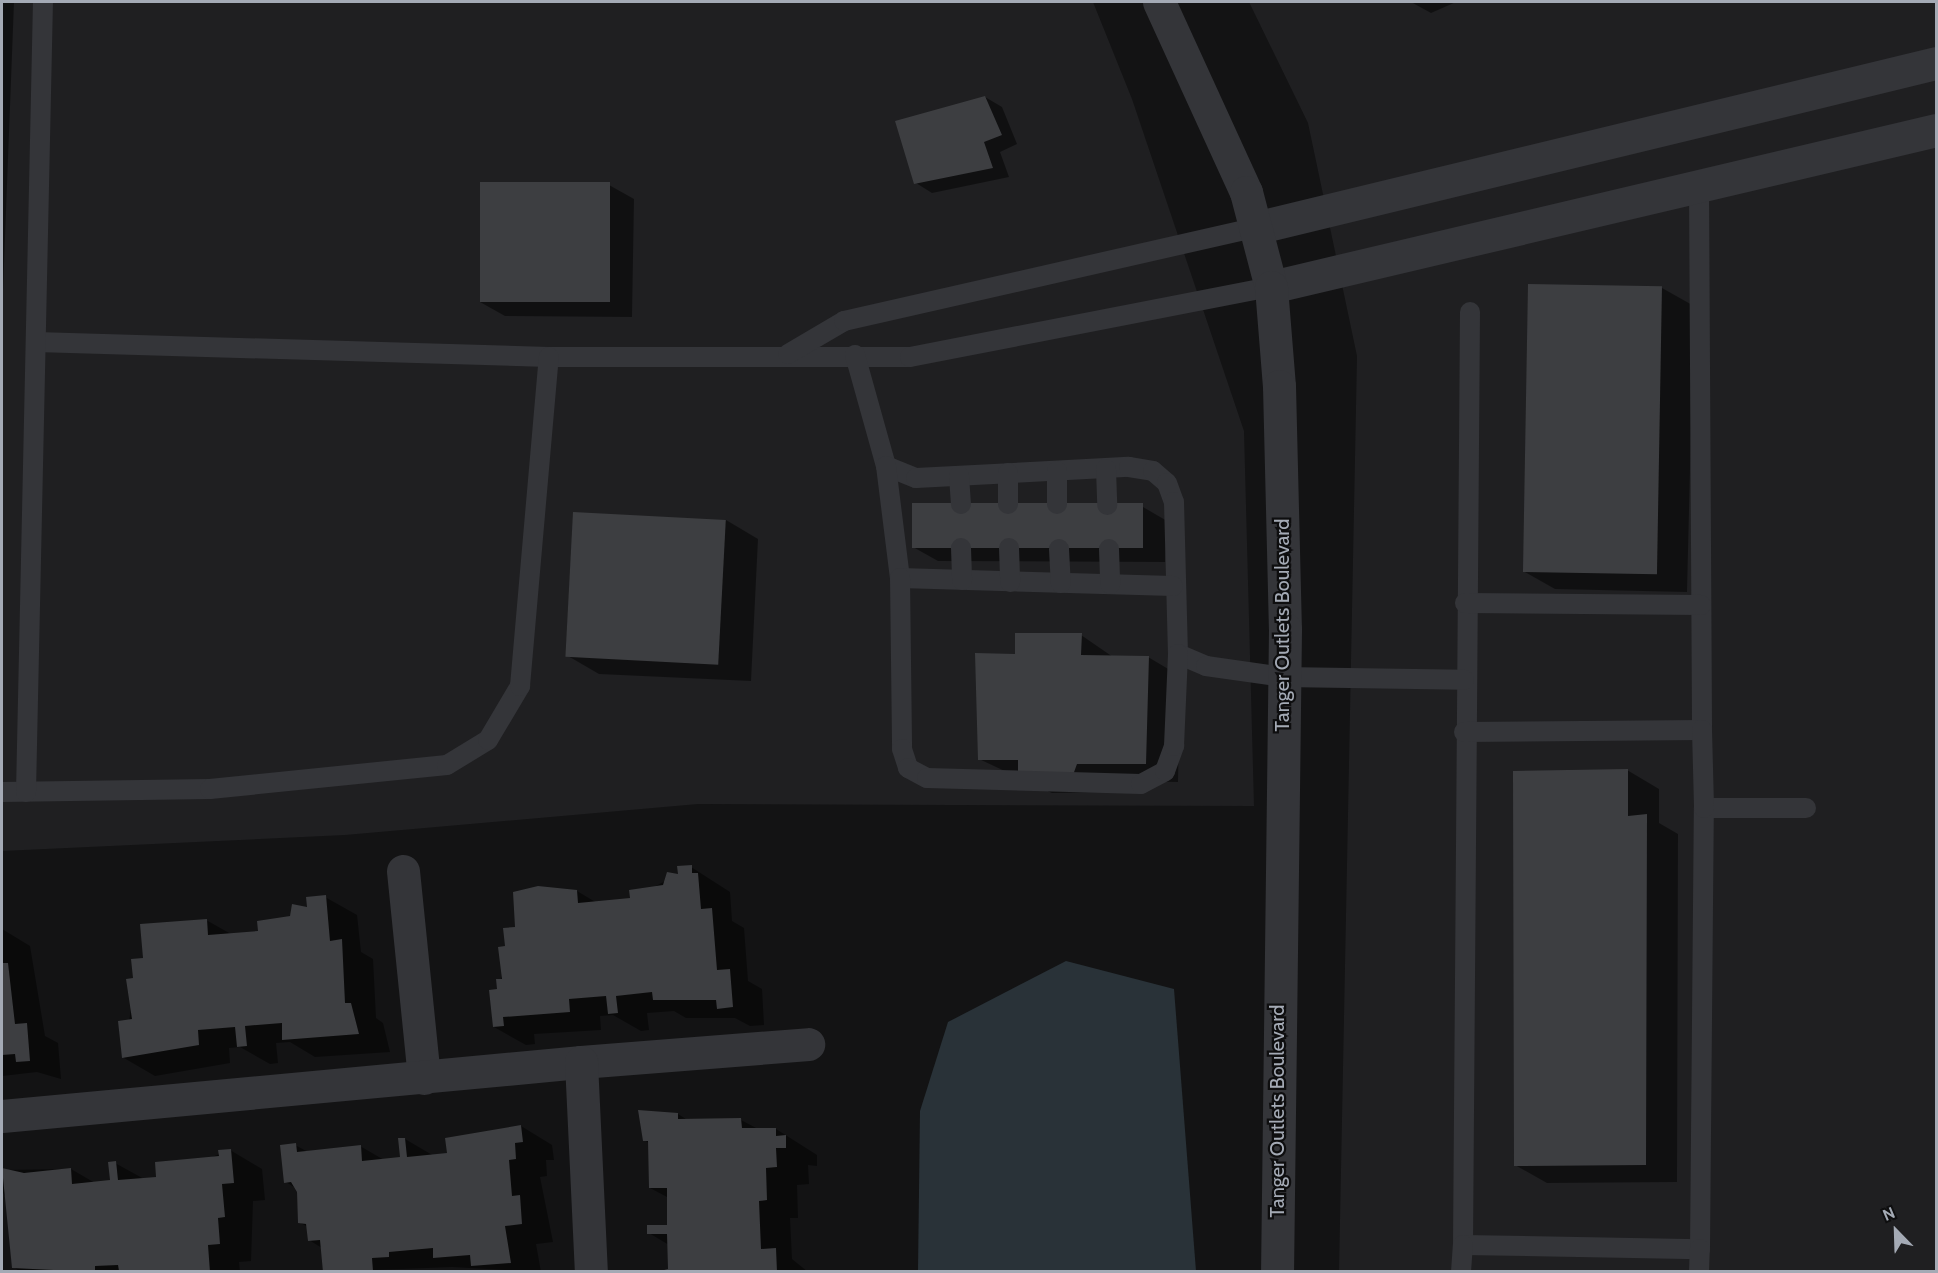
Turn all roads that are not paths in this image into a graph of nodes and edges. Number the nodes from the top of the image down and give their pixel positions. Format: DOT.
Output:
graph roads {
  1 [pos="43,2"];
  2 [pos="1159,2"];
  3 [pos="1936,63"];
  4 [pos="1936,130"];
  5 [pos="1699,186"];
  6 [pos="1255,228"];
  7 [pos="1271,286"];
  8 [pos="1470,312"];
  9 [pos="36,342"];
  10 [pos="788,354"];
  11 [pos="855,356"];
  12 [pos="549,357"];
  13 [pos="886,466"];
  14 [pos="1106,469"];
  15 [pos="1057,471"];
  16 [pos="1008,473"];
  17 [pos="960,476"];
  18 [pos="961,504"];
  19 [pos="1008,504"];
  20 [pos="1057,504"];
  21 [pos="1107,505"];
  22 [pos="961,548"];
  23 [pos="1009,548"];
  24 [pos="1059,549"];
  25 [pos="1109,549"];
  26 [pos="900,578"];
  27 [pos="962,580"];
  28 [pos="1010,582"];
  29 [pos="1061,583"];
  30 [pos="1110,584"];
  31 [pos="1173,586"];
  32 [pos="1465,603"];
  33 [pos="1701,605"];
  34 [pos="1178,654"];
  35 [pos="1283,677"];
  36 [pos="1464,680"];
  37 [pos="1702,730"];
  38 [pos="1464,732"];
  39 [pos="2,792"];
  40 [pos="26,792"];
  41 [pos="1704,808"];
  42 [pos="1806,808"];
  43 [pos="403,871"];
  44 [pos="808,1044"];
  45 [pos="581,1062"];
  46 [pos="424,1078"];
  47 [pos="2,1116"];
  48 [pos="1463,1245"];
  49 [pos="1700,1249"];
  50 [pos="591,1272"];
  51 [pos="1277,1272"];
  52 [pos="1461,1272"];
  53 [pos="1700,1272"];
  1 -- 9 [label="lane"];
  2 -- 6 [label="street, Tanger Outlets Boulevard"];
  3 -- 6 [label="street"];
  4 -- 5 [label="street"];
  5 -- 7 [label="street"];
  5 -- 33 [label="lane"];
  6 -- 7 [label="street, Tanger Outlets Boulevard"];
  6 -- 10 [label="lane"];
  7 -- 11 [label="lane"];
  7 -- 35 [label="street, Tanger Outlets Boulevard"];
  8 -- 32 [label="lane"];
  9 -- 12 [label="lane"];
  9 -- 40 [label="lane"];
  10 -- 11 [label="lane"];
  10 -- 12 [label="lane"];
  11 -- 13 [label="lane"];
  12 -- 40 [label="lane"];
  13 -- 17 [label="lane"];
  13 -- 26 [label="lane"];
  14 -- 15 [label="lane"];
  14 -- 21 [label="lane"];
  14 -- 31 [label="lane"];
  15 -- 16 [label="lane"];
  15 -- 20 [label="lane"];
  16 -- 17 [label="lane"];
  16 -- 19 [label="lane"];
  17 -- 18 [label="lane"];
  22 -- 27 [label="lane"];
  23 -- 28 [label="lane"];
  24 -- 29 [label="lane"];
  25 -- 30 [label="lane"];
  26 -- 27 [label="lane"];
  26 -- 34 [label="lane"];
  27 -- 28 [label="lane"];
  28 -- 29 [label="lane"];
  29 -- 30 [label="lane"];
  30 -- 31 [label="lane"];
  31 -- 34 [label="lane"];
  32 -- 33 [label="lane"];
  32 -- 36 [label="lane"];
  33 -- 37 [label="lane"];
  34 -- 35 [label="lane"];
  35 -- 36 [label="lane"];
  35 -- 51 [label="street, Tanger Outlets Boulevard"];
  36 -- 38 [label="lane"];
  37 -- 38 [label="lane"];
  37 -- 41 [label="lane"];
  38 -- 48 [label="lane"];
  39 -- 40 [label="lane"];
  41 -- 42 [label="lane"];
  41 -- 49 [label="lane"];
  43 -- 46 [label="street"];
  44 -- 45 [label="street"];
  45 -- 46 [label="street"];
  45 -- 50 [label="street"];
  46 -- 47 [label="street"];
  48 -- 49 [label="lane"];
  48 -- 52 [label="lane"];
  49 -- 53 [label="lane"];
}
